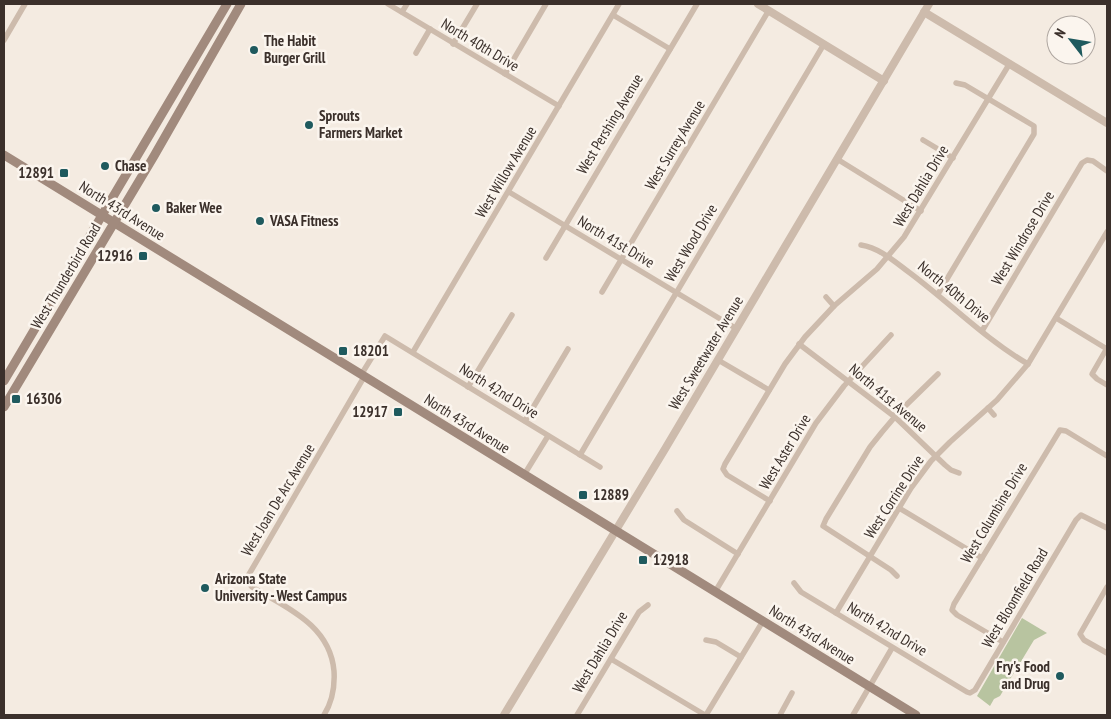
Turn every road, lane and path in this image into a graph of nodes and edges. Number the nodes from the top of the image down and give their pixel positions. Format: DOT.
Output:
graph roads {
  1 [pos="25,4"];
  2 [pos="227,4"];
  3 [pos="241,4"];
  4 [pos="388,4"];
  5 [pos="408,4"];
  6 [pos="477,4"];
  7 [pos="546,4"];
  8 [pos="620,4"];
  9 [pos="697,4"];
  10 [pos="758,4"];
  11 [pos="930,4"];
  12 [pos="769,10"];
  13 [pos="402,12"];
  14 [pos="924,12"];
  15 [pos="613,15"];
  16 [pos="4,25"];
  17 [pos="10,29"];
  18 [pos="430,29"];
  19 [pos="4,40"];
  20 [pos="454,44"];
  21 [pos="824,44"];
  22 [pos="670,49"];
  23 [pos="416,53"];
  24 [pos="1010,63"];
  25 [pos="505,74"];
  26 [pos="884,81"];
  27 [pos="956,83"];
  28 [pos="988,98"];
  29 [pos="559,106"];
  30 [pos="1107,123"];
  31 [pos="923,140"];
  32 [pos="4,155"];
  33 [pos="953,158"];
  34 [pos="837,159"];
  35 [pos="1107,170"];
  36 [pos="509,192"];
  37 [pos="921,210"];
  38 [pos="103,215"];
  39 [pos="115,222"];
  40 [pos="565,225"];
  41 [pos="1107,232"];
  42 [pos="861,245"];
  43 [pos="888,257"];
  44 [pos="546,258"];
  45 [pos="621,260"];
  46 [pos="602,292"];
  47 [pos="677,293"];
  48 [pos="938,294"];
  49 [pos="826,297"];
  50 [pos="834,306"];
  51 [pos="512,315"];
  52 [pos="1056,318"];
  53 [pos="736,329"];
  54 [pos="982,331"];
  55 [pos="891,335"];
  56 [pos="385,336"];
  57 [pos="799,344"];
  58 [pos="1107,348"];
  59 [pos="568,349"];
  60 [pos="412,352"];
  61 [pos="17,359"];
  62 [pos="718,360"];
  63 [pos="1028,364"];
  64 [pos="28,366"];
  65 [pos="938,374"];
  66 [pos="363,376"];
  67 [pos="4,381"];
  68 [pos="849,381"];
  69 [pos="1107,385"];
  70 [pos="468,387"];
  71 [pos="769,390"];
  72 [pos="4,406"];
  73 [pos="988,408"];
  74 [pos="994,415"];
  75 [pos="895,417"];
  76 [pos="525,421"];
  77 [pos="548,436"];
  78 [pos="580,455"];
  79 [pos="936,456"];
  80 [pos="1107,456"];
  81 [pos="600,467"];
  82 [pos="959,473"];
  83 [pos="524,475"];
  84 [pos="770,501"];
  85 [pos="899,508"];
  86 [pos="677,511"];
  87 [pos="1107,528"];
  88 [pos="615,531"];
  89 [pos="738,554"];
  90 [pos="870,557"];
  91 [pos="982,558"];
  92 [pos="897,576"];
  93 [pos="794,582"];
  94 [pos="1107,587"];
  95 [pos="715,592"];
  96 [pos="648,605"];
  97 [pos="836,613"];
  98 [pos="763,621"];
  99 [pos="706,640"];
  100 [pos="1003,642"];
  101 [pos="892,648"];
  102 [pos="1107,653"];
  103 [pos="741,657"];
  104 [pos="611,659"];
  105 [pos="870,687"];
  106 [pos="792,693"];
  107 [pos="970,693"];
  108 [pos="324,715"];
  109 [pos="504,715"];
  110 [pos="577,715"];
  111 [pos="705,715"];
  112 [pos="780,715"];
  113 [pos="853,715"];
  114 [pos="916,715"];
  1 -- 17 [label="street"];
  2 -- 38 [label="main road, West Thunderbird Road"];
  3 -- 39 [label="main road, West Thunderbird Road"];
  4 -- 13 [label="street, North 40th Drive"];
  5 -- 13 [label="street"];
  6 -- 20 [label="street"];
  7 -- 25 [label="street"];
  8 -- 15 [label="street, West Willow Avenue"];
  9 -- 22 [label="street, West Pershing Avenue"];
  10 -- 12 [label="street"];
  11 -- 14 [label="street, West Sweetwater Avenue"];
  12 -- 21 [label="street"];
  12 -- 45 [label="street, West Surrey Avenue"];
  13 -- 18 [label="street, North 40th Drive"];
  14 -- 24 [label="street"];
  14 -- 26 [label="street, West Sweetwater Avenue"];
  15 -- 22 [label="street"];
  15 -- 29 [label="street, West Willow Avenue"];
  16 -- 17 [label="street"];
  17 -- 19 [label="street"];
  18 -- 20 [label="street, North 40th Drive"];
  18 -- 23 [label="street"];
  20 -- 25 [label="street, North 40th Drive"];
  21 -- 26 [label="street"];
  21 -- 47 [label="street, West Wood Drive"];
  22 -- 40 [label="street, West Pershing Avenue"];
  24 -- 28 [label="street, West Dahlia Drive"];
  24 -- 30 [label="street"];
  25 -- 29 [label="street, North 40th Drive"];
  26 -- 34 [label="street, West Sweetwater Avenue"];
  27 -- 28 [label="street"];
  28 -- 33 [label="street, West Dahlia Drive"];
  28 -- 48 [label="street"];
  29 -- 36 [label="street, West Willow Avenue"];
  31 -- 33 [label="street"];
  32 -- 38 [label="main road, North 43rd Avenue"];
  33 -- 37 [label="street, West Dahlia Drive"];
  34 -- 37 [label="street"];
  34 -- 53 [label="street, West Sweetwater Avenue"];
  35 -- 54 [label="street, West Windrose Drive"];
  36 -- 40 [label="street, North 41st Drive"];
  36 -- 60 [label="street, West Willow Avenue"];
  37 -- 43 [label="street, West Dahlia Drive"];
  38 -- 39 [label="main road, North 43rd Avenue"];
  38 -- 61 [label="main road, West Thunderbird Road"];
  39 -- 64 [label="main road, West Thunderbird Road"];
  39 -- 66 [label="main road, North 43rd Avenue"];
  40 -- 44 [label="street, West Pershing Avenue"];
  40 -- 45 [label="street, North 41st Drive"];
  41 -- 52 [label="street, West Corrine Drive"];
  42 -- 43 [label="street, North 40th Drive"];
  43 -- 48 [label="street, North 40th Drive"];
  43 -- 50 [label="street, West Dahlia Drive"];
  45 -- 46 [label="street, West Surrey Avenue"];
  45 -- 47 [label="street, North 41st Drive"];
  47 -- 53 [label="street, North 41st Drive"];
  47 -- 78 [label="street, West Wood Drive"];
  48 -- 54 [label="street, North 40th Drive"];
  49 -- 50 [label="street"];
  50 -- 57 [label="street, West Dahlia Drive"];
  51 -- 70 [label="street"];
  52 -- 58 [label="street"];
  52 -- 63 [label="street, West Corrine Drive"];
  53 -- 62 [label="street, West Sweetwater Avenue"];
  54 -- 63 [label="street, North 40th Drive"];
  55 -- 68 [label="street, West Aster Drive"];
  56 -- 60 [label="street, North 42nd Drive"];
  56 -- 66 [label="street, West Joan De Arc Avenue"];
  57 -- 68 [label="street, North 41st Avenue"];
  57 -- 71 [label="street, West Dahlia Drive"];
  58 -- 69 [label="street"];
  59 -- 76 [label="street"];
  60 -- 70 [label="street, North 42nd Drive"];
  61 -- 64 [label="main road"];
  61 -- 67 [label="main road, West Thunderbird Road"];
  62 -- 71 [label="street"];
  62 -- 88 [label="street, West Sweetwater Avenue"];
  63 -- 73 [label="street, West Corrine Drive"];
  64 -- 72 [label="main road, West Thunderbird Road"];
  65 -- 75 [label="street"];
  66 -- 83 [label="main road, North 43rd Avenue"];
  66 -- 108 [label="street, West Joan De Arc Avenue"];
  68 -- 75 [label="street, North 41st Avenue"];
  68 -- 84 [label="street, West Aster Drive"];
  70 -- 76 [label="street, North 42nd Drive"];
  71 -- 84 [label="street, West Dahlia Drive"];
  73 -- 74 [label="street"];
  73 -- 79 [label="street, West Corrine Drive"];
  75 -- 79 [label="street, North 41st Avenue"];
  75 -- 90 [label="street"];
  76 -- 77 [label="street, North 42nd Drive"];
  77 -- 78 [label="street, North 42nd Drive"];
  77 -- 83 [label="street"];
  78 -- 81 [label="street, North 42nd Drive"];
  79 -- 82 [label="street, North 41st Avenue"];
  79 -- 85 [label="street, West Corrine Drive"];
  80 -- 91 [label="street, West Columbine Drive"];
  83 -- 88 [label="main road, North 43rd Avenue"];
  84 -- 89 [label="street, West Aster Drive"];
  85 -- 90 [label="street, West Corrine Drive"];
  85 -- 91 [label="street"];
  86 -- 89 [label="street"];
  87 -- 100 [label="street, West Bloomfield Road"];
  88 -- 95 [label="main road, North 43rd Avenue"];
  88 -- 109 [label="street, West Sweetwater Avenue"];
  89 -- 95 [label="street, West Aster Drive"];
  90 -- 92 [label="street"];
  90 -- 97 [label="street, West Corrine Drive"];
  91 -- 100 [label="street, West Columbine Drive"];
  93 -- 97 [label="street, North 42nd Drive"];
  94 -- 102 [label="street"];
  95 -- 98 [label="main road, North 43rd Avenue"];
  96 -- 104 [label="street, West Dahlia Drive"];
  97 -- 101 [label="street, North 42nd Drive"];
  98 -- 103 [label="street"];
  98 -- 105 [label="main road, North 43rd Avenue"];
  99 -- 103 [label="street"];
  100 -- 107 [label="street, West Bloomfield Road"];
  101 -- 105 [label="street"];
  101 -- 107 [label="street, North 42nd Drive"];
  103 -- 111 [label="street"];
  104 -- 110 [label="street, West Dahlia Drive"];
  104 -- 111 [label="street"];
  105 -- 113 [label="street"];
  105 -- 114 [label="main road, North 43rd Avenue"];
  106 -- 112 [label="street"];
}
